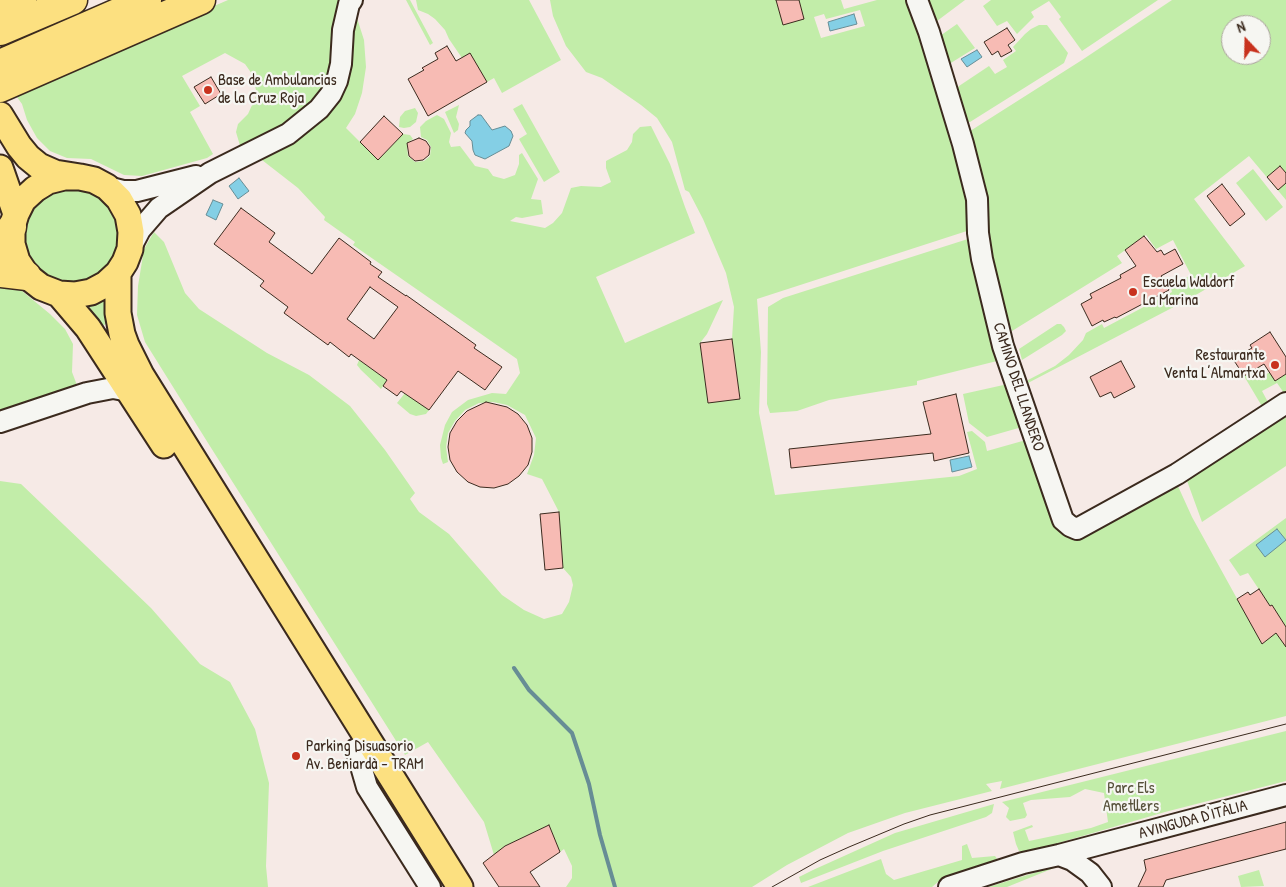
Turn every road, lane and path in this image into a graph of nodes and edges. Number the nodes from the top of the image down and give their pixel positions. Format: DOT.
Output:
graph roads {
  1 [pos="22,0"];
  2 [pos="73,0"];
  3 [pos="147,0"];
  4 [pos="201,0"];
  5 [pos="352,0"];
  6 [pos="917,0"];
  7 [pos="1,20"];
  8 [pos="14,66"];
  9 [pos="0,88"];
  10 [pos="0,115"];
  11 [pos="0,168"];
  12 [pos="210,173"];
  13 [pos="80,177"];
  14 [pos="107,187"];
  15 [pos="9,229"];
  16 [pos="130,249"];
  17 [pos="0,273"];
  18 [pos="118,273"];
  19 [pos="27,276"];
  20 [pos="59,294"];
  21 [pos="109,362"];
  22 [pos="129,391"];
  23 [pos="87,393"];
  24 [pos="1286,403"];
  25 [pos="0,422"];
  26 [pos="362,746"];
  27 [pos="1286,795"];
  28 [pos="1099,844"];
  29 [pos="1059,855"];
  30 [pos="1096,880"];
  31 [pos="430,887"];
  32 [pos="442,887"];
  33 [pos="460,887"];
  34 [pos="471,887"];
  35 [pos="950,887"];
  1 -- 7 [label="highway"];
  2 -- 7 [label="highway"];
  3 -- 8 [label="highway"];
  4 -- 8 [label="highway"];
  5 -- 12 [label="street"];
  6 -- 24 [label="street, CAMINO DEL LLANDERO"];
  8 -- 9 [label="highway"];
  10 -- 13 [label="main road"];
  11 -- 15 [label="main road"];
  12 -- 14 [label="street"];
  12 -- 16 [label="street"];
  13 -- 14 [label="main road"];
  13 -- 15 [label="main road"];
  14 -- 16 [label="main road"];
  15 -- 19 [label="main road"];
  16 -- 18 [label="main road"];
  17 -- 19 [label="highway"];
  18 -- 20 [label="main road"];
  18 -- 26 [label="main road"];
  19 -- 20 [label="main road"];
  20 -- 21 [label="main road"];
  21 -- 22 [label="main road"];
  21 -- 23 [label="street"];
  22 -- 23 [label="street"];
  22 -- 26 [label="main road"];
  23 -- 25 [label="street"];
  26 -- 31 [label="street"];
  26 -- 32 [label="main road"];
  26 -- 33 [label="main road"];
  26 -- 34 [label="street"];
  27 -- 28 [label="street, AVINGUDA D'ITÀLIA"];
  28 -- 29 [label="street, AVINGUDA D'ITÀLIA"];
  28 -- 30 [label="street"];
  29 -- 30 [label="street"];
  29 -- 35 [label="street, AVINGUDA D'ITÀLIA"];
}
